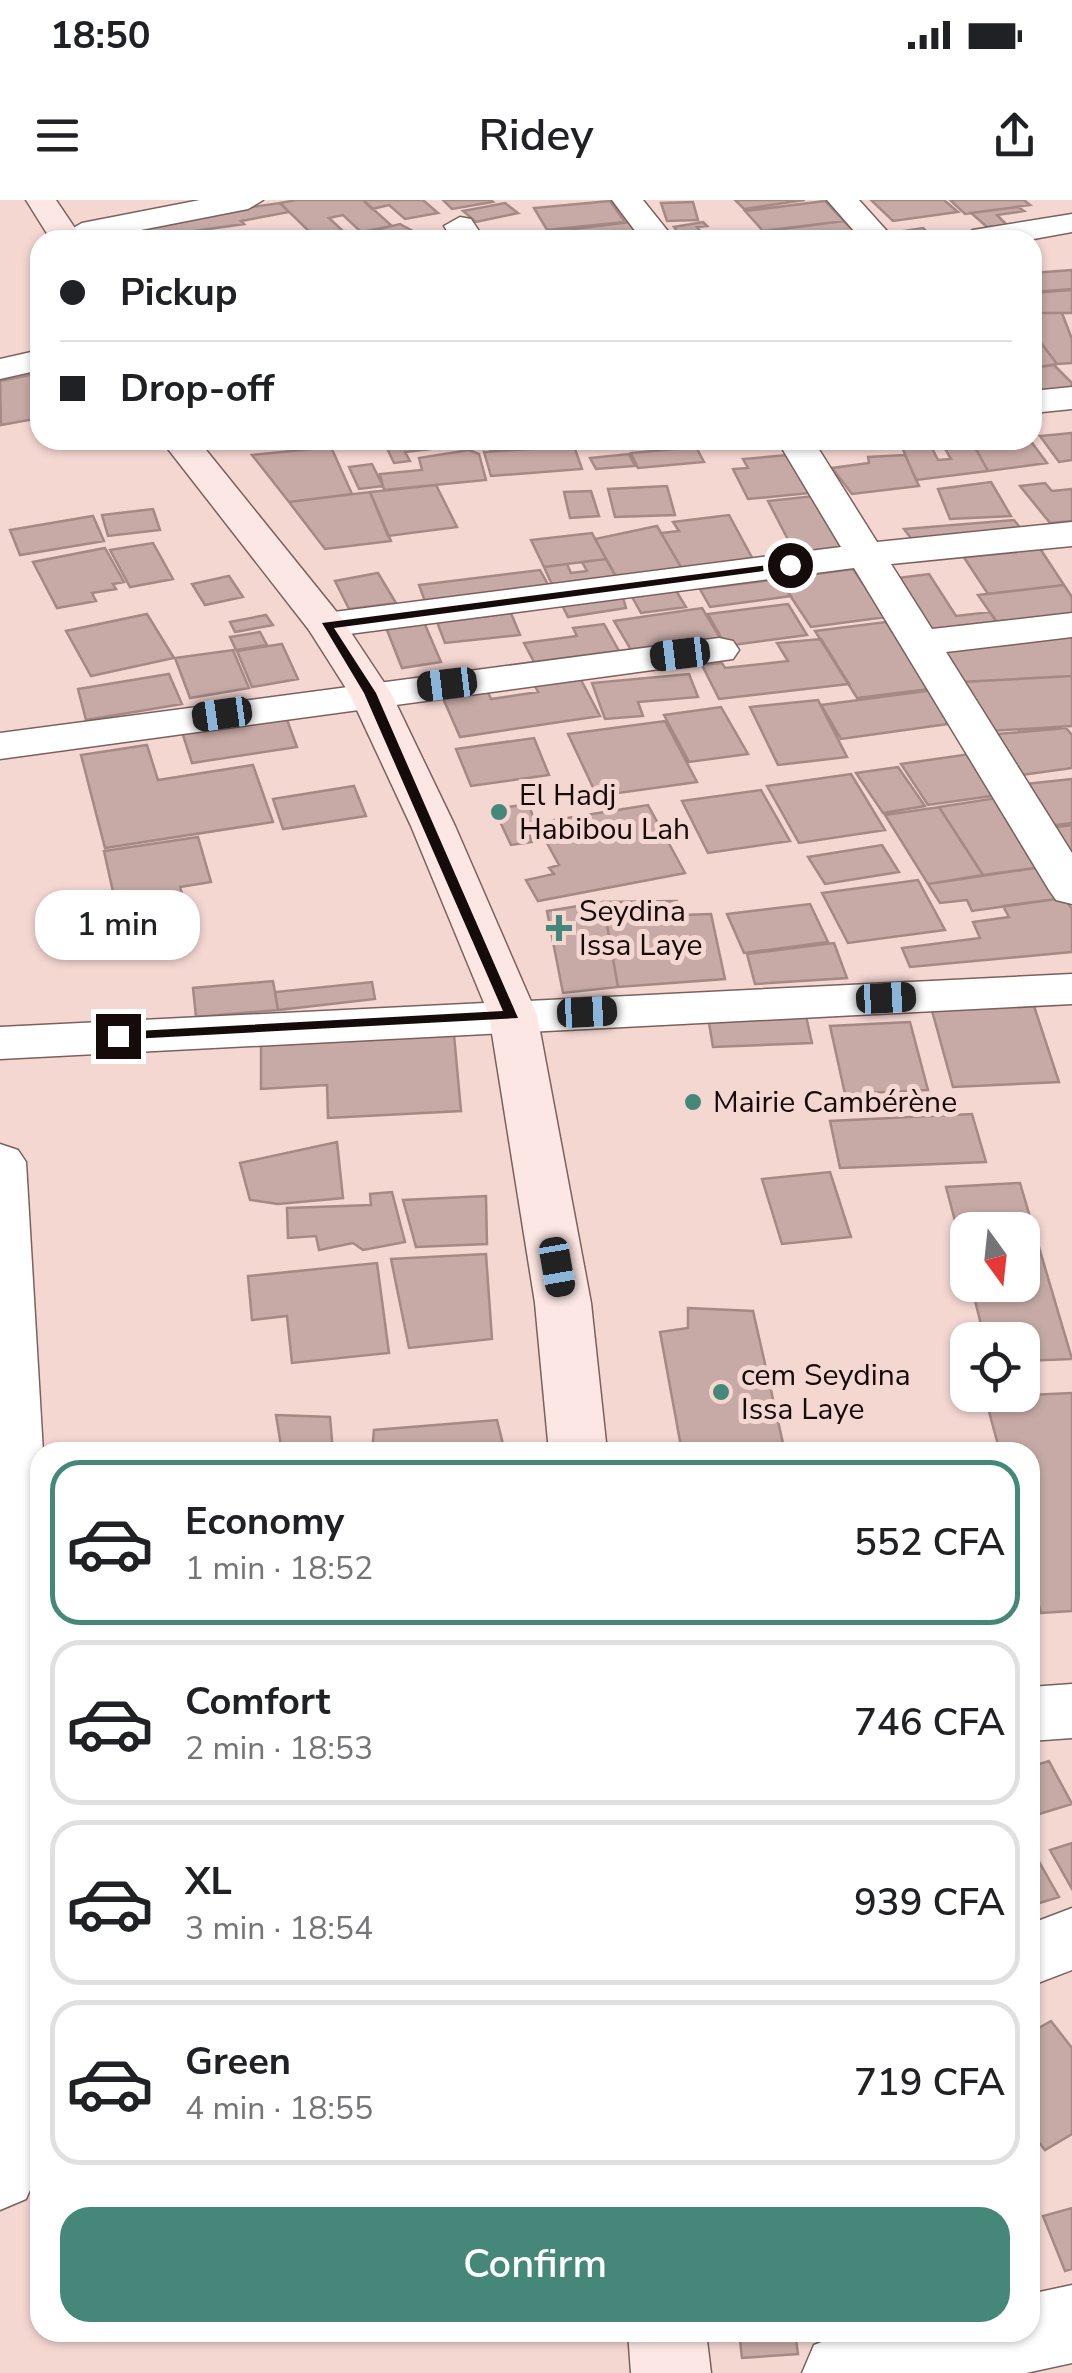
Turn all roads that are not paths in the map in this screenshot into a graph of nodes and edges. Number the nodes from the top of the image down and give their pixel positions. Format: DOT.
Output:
graph roads {
  1 [pos="40,200"];
  2 [pos="72,200"];
  3 [pos="248,200"];
  4 [pos="627,200"];
  5 [pos="842,200"];
  6 [pos="1066,200"];
  7 [pos="1072,207"];
  8 [pos="1072,223"];
  9 [pos="70,230"];
  10 [pos="76,230"];
  11 [pos="109,230"];
  12 [pos="651,230"];
  13 [pos="870,230"];
  14 [pos="1031,230"];
  15 [pos="30,362"];
  16 [pos="0,369"];
  17 [pos="1072,398"];
  18 [pos="1042,401"];
  19 [pos="187,450"];
  20 [pos="801,450"];
  21 [pos="1072,534"];
  22 [pos="868,555"];
  23 [pos="326,625"];
  24 [pos="1072,625"];
  25 [pos="918,643"];
  26 [pos="719,650"];
  27 [pos="370,693"];
  28 [pos="0,746"];
  29 [pos="1072,890"];
  30 [pos="1072,990"];
  31 [pos="512,1015"];
  32 [pos="0,1042"];
  33 [pos="0,1162"];
  34 [pos="577,1442"];
  35 [pos="7,1456"];
  36 [pos="1072,1711"];
  37 [pos="1040,1713"];
  38 [pos="19,1769"];
  39 [pos="1072,1939"];
  40 [pos="1040,1951"];
  41 [pos="0,2174"];
  42 [pos="1072,2324"];
  43 [pos="1040,2331"];
  44 [pos="668,2342"];
  45 [pos="988,2342"];
  46 [pos="671,2373"];
  47 [pos="842,2373"];
  1 -- 9 [label="main road"];
  2 -- 10 [label="main road"];
  3 -- 11 [label="street"];
  4 -- 12 [label="street"];
  5 -- 13 [label="street"];
  6 -- 7 [label="street"];
  8 -- 14 [label="street"];
  15 -- 16 [label="street"];
  17 -- 18 [label="street"];
  19 -- 23 [label="main road"];
  20 -- 22 [label="street"];
  21 -- 22 [label="street"];
  22 -- 23 [label="street"];
  22 -- 25 [label="street"];
  23 -- 27 [label="main road"];
  24 -- 25 [label="street"];
  25 -- 29 [label="street"];
  26 -- 27 [label="street"];
  27 -- 28 [label="street"];
  27 -- 31 [label="main road"];
  30 -- 31 [label="street"];
  31 -- 32 [label="street"];
  31 -- 34 [label="main road"];
  33 -- 35 [label="street"];
  35 -- 38 [label="street"];
  36 -- 37 [label="street"];
  38 -- 41 [label="street"];
  39 -- 40 [label="street"];
  42 -- 43 [label="street"];
  44 -- 46 [label="main road"];
  45 -- 47 [label="street"];
}
